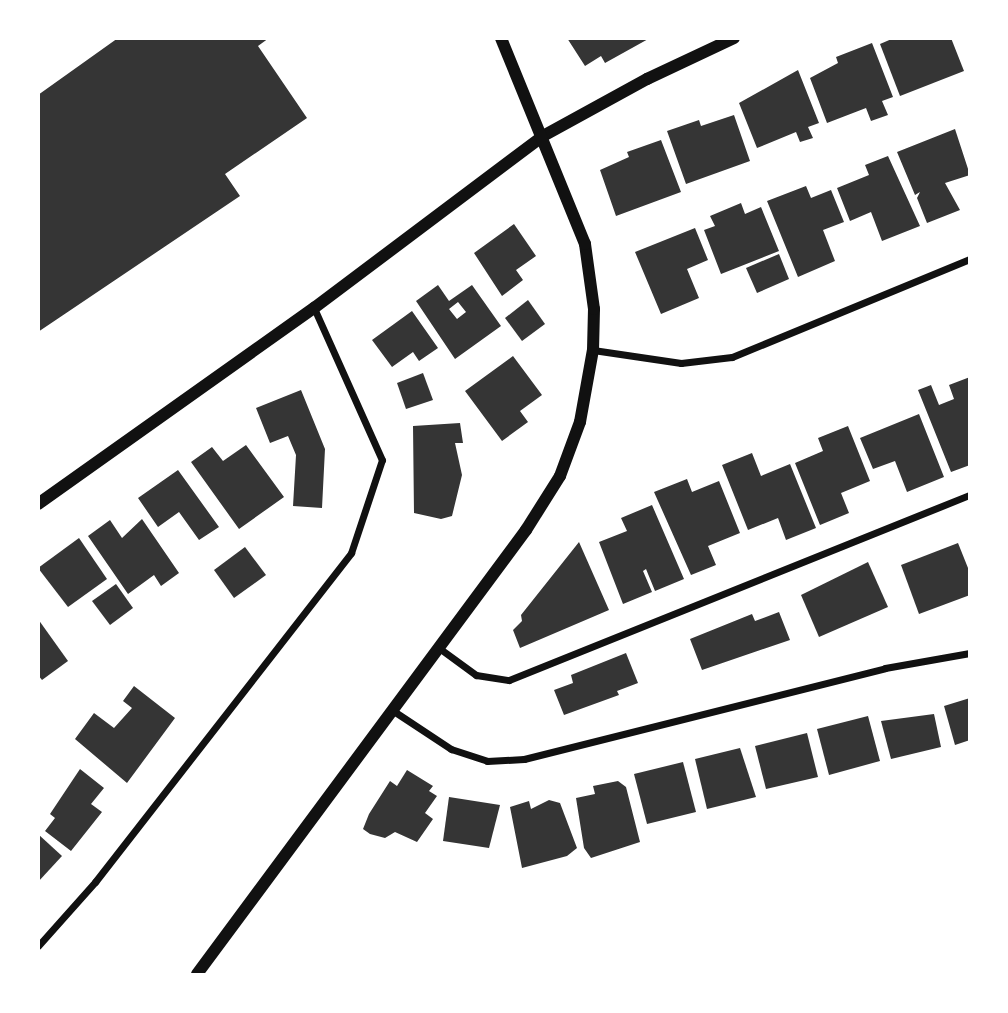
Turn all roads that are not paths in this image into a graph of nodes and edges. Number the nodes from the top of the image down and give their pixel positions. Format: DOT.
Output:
graph roads {
  1 [pos="501,38"];
  2 [pos="734,38"];
  3 [pos="543,136"];
  4 [pos="970,258"];
  5 [pos="314,308"];
  6 [pos="593,350"];
  7 [pos="970,495"];
  8 [pos="38,504"];
  9 [pos="439,648"];
  10 [pos="970,653"];
  11 [pos="392,710"];
  12 [pos="38,946"];
  13 [pos="197,975"];
  1 -- 3 [label="street"];
  2 -- 3 [label="street"];
  3 -- 5 [label="street"];
  3 -- 6 [label="street"];
  4 -- 6 [label="street"];
  5 -- 8 [label="street"];
  5 -- 12 [label="street"];
  6 -- 9 [label="street"];
  7 -- 9 [label="street"];
  9 -- 11 [label="street"];
  10 -- 11 [label="street"];
  11 -- 13 [label="street"];
}
